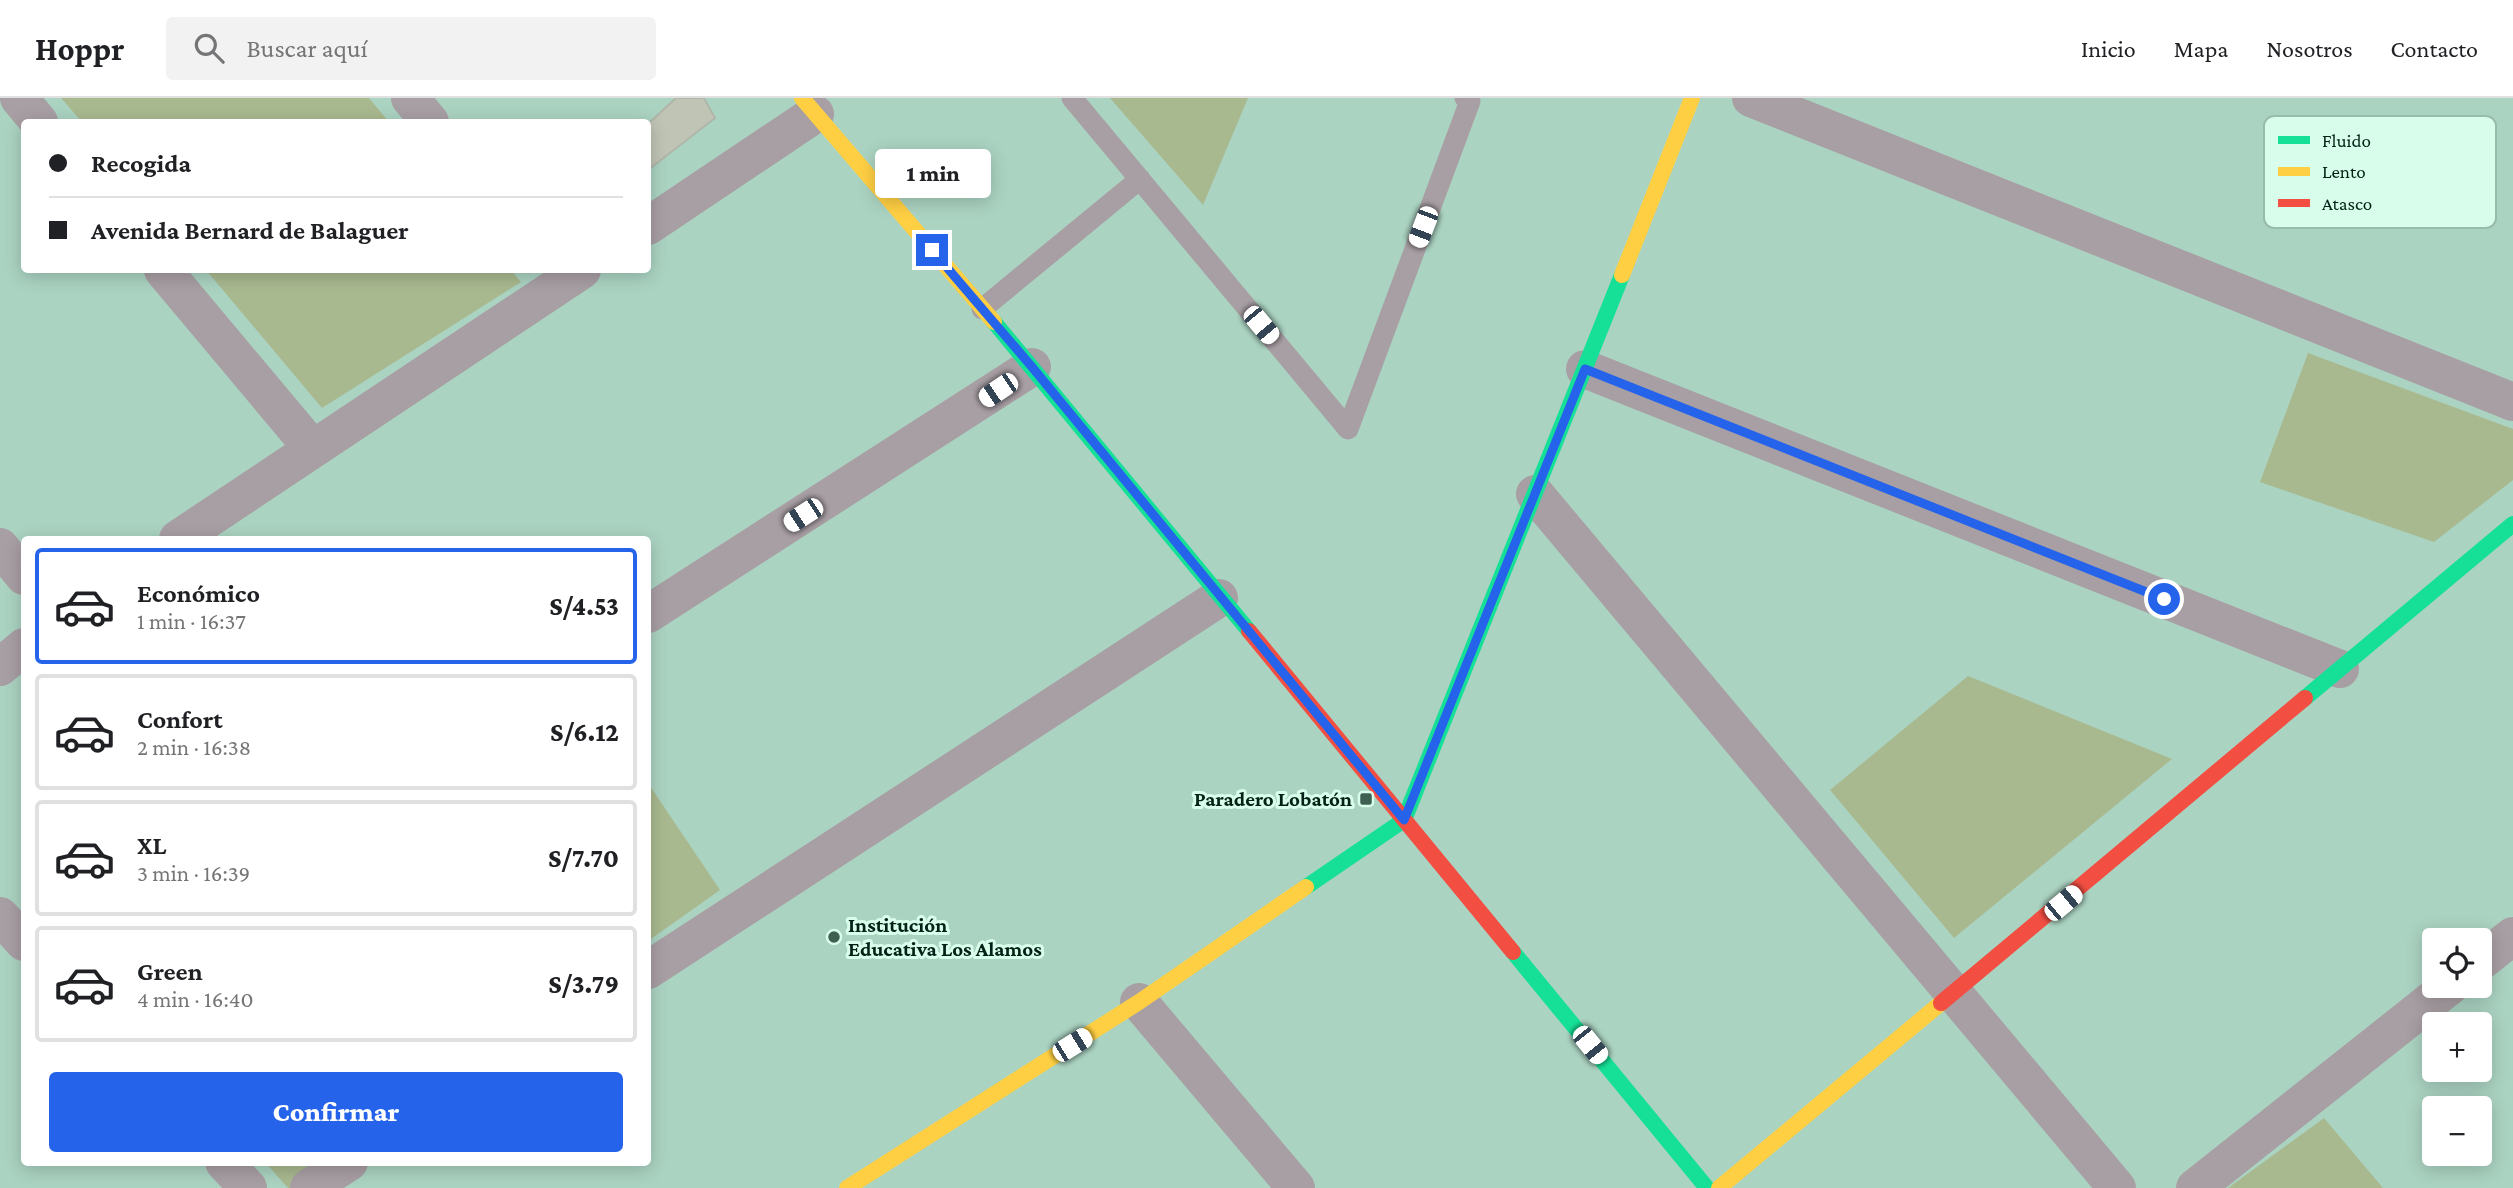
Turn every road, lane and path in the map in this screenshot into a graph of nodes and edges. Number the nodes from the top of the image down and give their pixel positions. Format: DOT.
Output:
graph roads {
  1 [pos="19,98"];
  2 [pos="410,98"];
  3 [pos="1072,98"];
  4 [pos="1465,98"];
  5 [pos="1692,98"];
  6 [pos="1751,98"];
  7 [pos="808,106"];
  8 [pos="36,119"];
  9 [pos="428,119"];
  10 [pos="1140,179"];
  11 [pos="651,224"];
  12 [pos="166,273"];
  13 [pos="565,274"];
  14 [pos="982,309"];
  15 [pos="1032,367"];
  16 [pos="1585,369"];
  17 [pos="2513,402"];
  18 [pos="313,449"];
  19 [pos="1535,494"];
  20 [pos="2513,524"];
  21 [pos="182,536"];
  22 [pos="0,547"];
  23 [pos="21,572"];
  24 [pos="1219,598"];
  25 [pos="651,612"];
  26 [pos="21,650"];
  27 [pos="0,667"];
  28 [pos="2340,669"];
  29 [pos="1404,820"];
  30 [pos="0,916"];
  31 [pos="2513,936"];
  32 [pos="21,939"];
  33 [pos="2492,953"];
  34 [pos="651,969"];
  35 [pos="1956,993"];
  36 [pos="2435,998"];
  37 [pos="1139,1002"];
  38 [pos="228,1166"];
  39 [pos="343,1166"];
  40 [pos="248,1188"];
  41 [pos="309,1188"];
  42 [pos="847,1188"];
  43 [pos="1296,1188"];
  44 [pos="1707,1188"];
  45 [pos="1718,1188"];
  46 [pos="2117,1188"];
  47 [pos="2195,1188"];
  1 -- 8 [label="street"];
  2 -- 9 [label="street"];
  3 -- 10 [label="lane"];
  4 -- 10 [label="lane"];
  5 -- 16 [label="street"];
  6 -- 17 [label="street"];
  7 -- 11 [label="street"];
  7 -- 14 [label="street"];
  10 -- 14 [label="lane"];
  12 -- 18 [label="street"];
  13 -- 18 [label="street"];
  14 -- 15 [label="street"];
  15 -- 24 [label="street"];
  15 -- 25 [label="street"];
  16 -- 19 [label="street"];
  16 -- 28 [label="street"];
  18 -- 21 [label="street"];
  19 -- 29 [label="street"];
  19 -- 35 [label="street"];
  20 -- 28 [label="street"];
  22 -- 23 [label="street"];
  24 -- 29 [label="street"];
  24 -- 34 [label="street"];
  26 -- 27 [label="street"];
  28 -- 35 [label="street"];
  29 -- 37 [label="street"];
  29 -- 44 [label="street"];
  30 -- 32 [label="street"];
  31 -- 33 [label="street"];
  35 -- 45 [label="street"];
  35 -- 46 [label="street"];
  36 -- 47 [label="street"];
  37 -- 42 [label="street"];
  37 -- 43 [label="street"];
  38 -- 40 [label="street"];
  39 -- 41 [label="street"];
}
